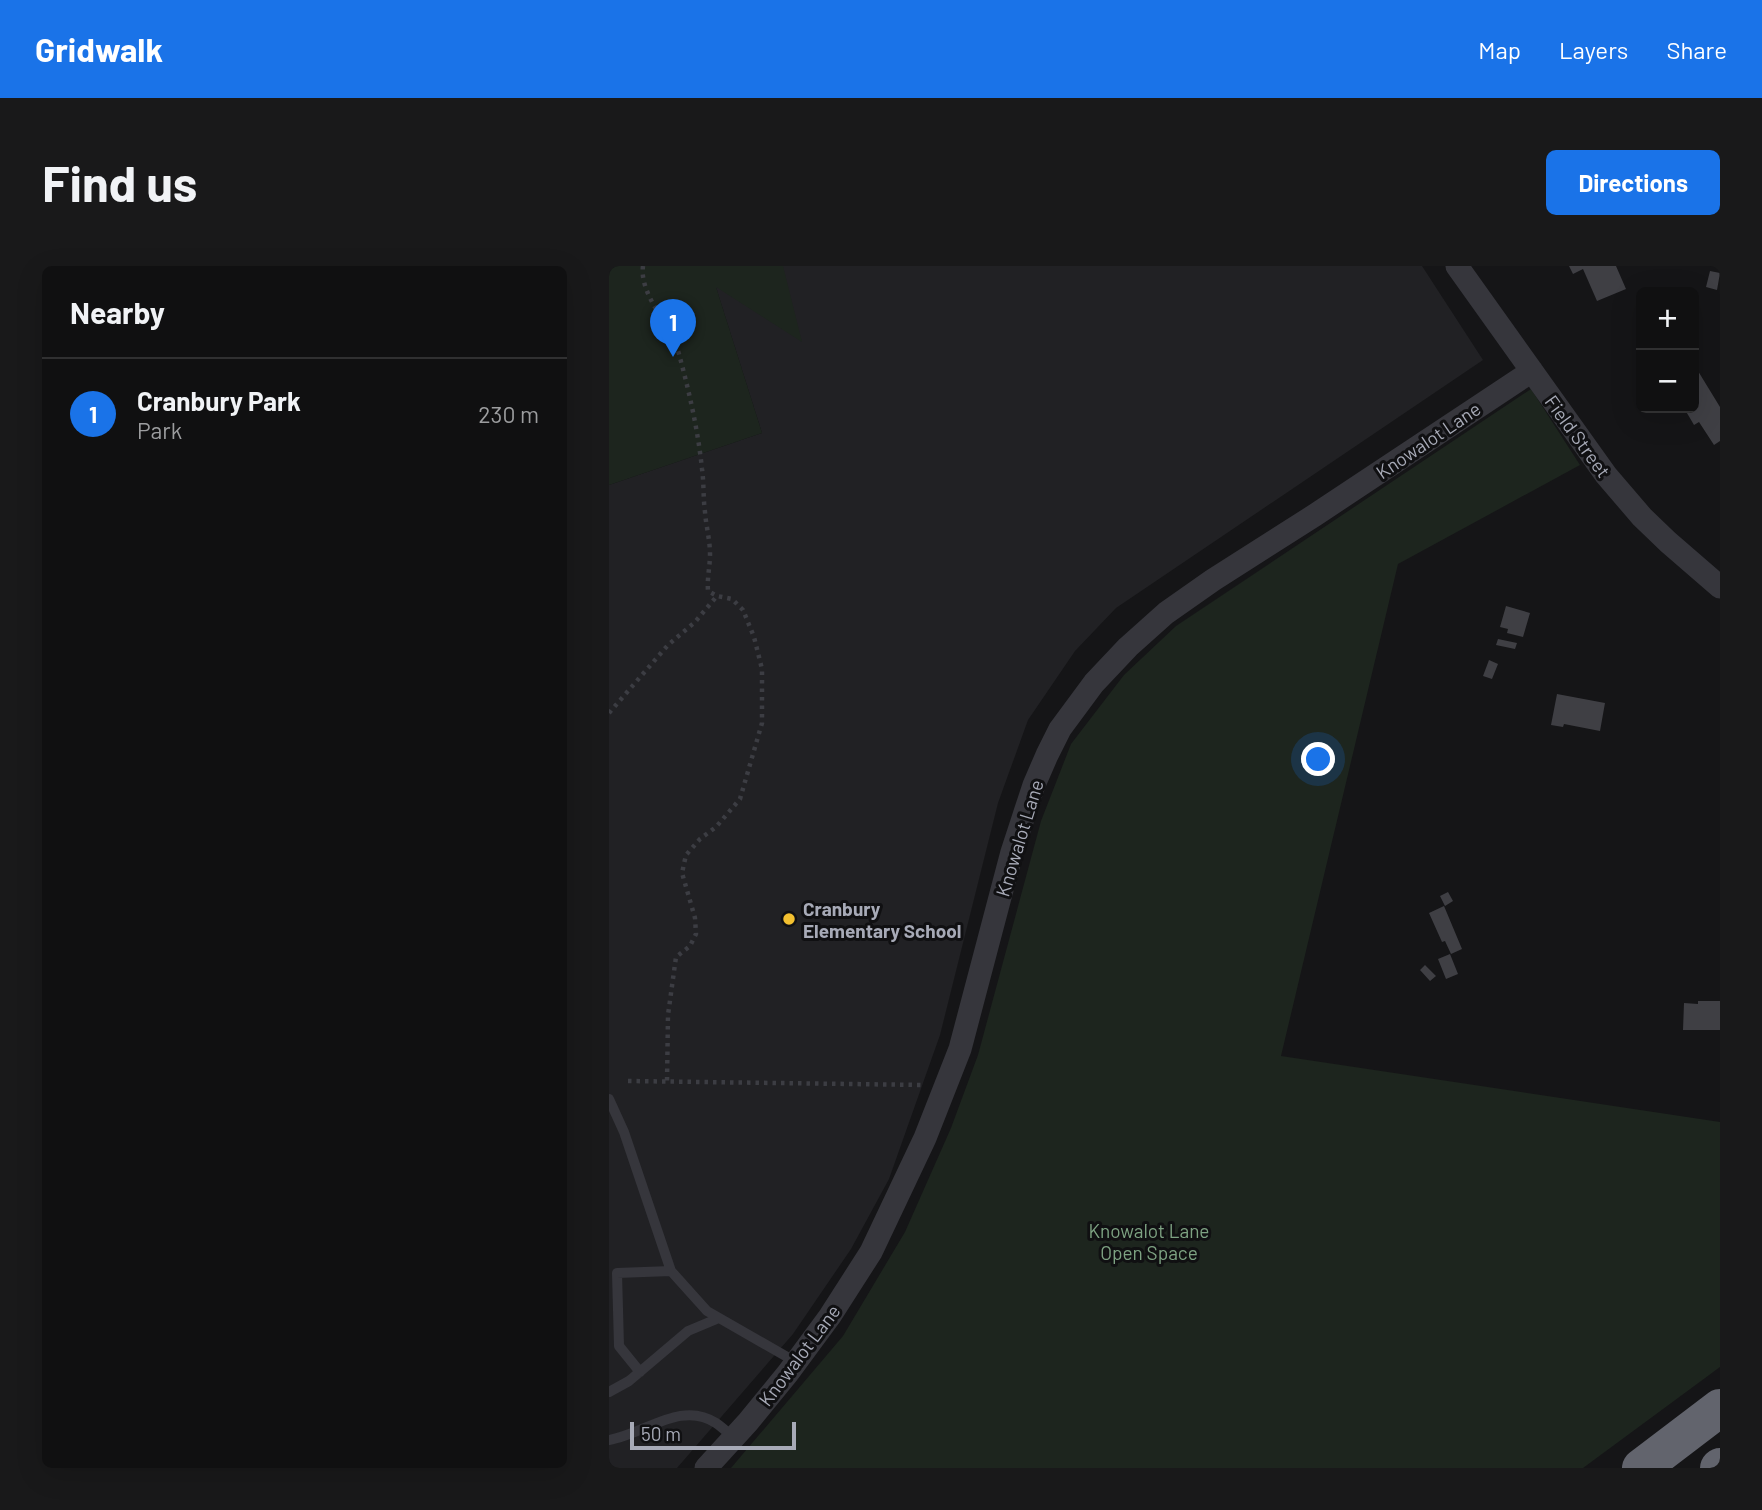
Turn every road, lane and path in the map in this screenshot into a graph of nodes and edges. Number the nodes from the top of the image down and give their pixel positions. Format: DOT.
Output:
graph roads {
  1 [pos="643,266"];
  2 [pos="1457,266"];
  3 [pos="1532,371"];
  4 [pos="1720,587"];
  5 [pos="717,596"];
  6 [pos="609,713"];
  7 [pos="628,1081"];
  8 [pos="667,1082"];
  9 [pos="946,1085"];
  10 [pos="609,1100"];
  11 [pos="671,1271"];
  12 [pos="719,1318"];
  13 [pos="796,1362"];
  14 [pos="640,1372"];
  15 [pos="609,1392"];
  16 [pos="1720,1408"];
  17 [pos="734,1438"];
  18 [pos="610,1440"];
  19 [pos="706,1468"];
  20 [pos="1641,1468"];
  1 -- 5 [label="path"];
  2 -- 3 [label="street, Field Street"];
  3 -- 4 [label="street, Field Street"];
  3 -- 9 [label="street, Knowalot Lane"];
  5 -- 6 [label="path"];
  5 -- 8 [label="path"];
  7 -- 8 [label="path"];
  8 -- 9 [label="path"];
  9 -- 13 [label="street, Knowalot Lane"];
  10 -- 11 [label="lane"];
  11 -- 12 [label="lane"];
  11 -- 14 [label="lane"];
  12 -- 13 [label="lane"];
  12 -- 14 [label="lane"];
  13 -- 17 [label="street, Knowalot Lane"];
  14 -- 15 [label="lane"];
  16 -- 20 [label="highway"];
  17 -- 18 [label="lane"];
  17 -- 19 [label="street, Knowalot Lane"];
}
